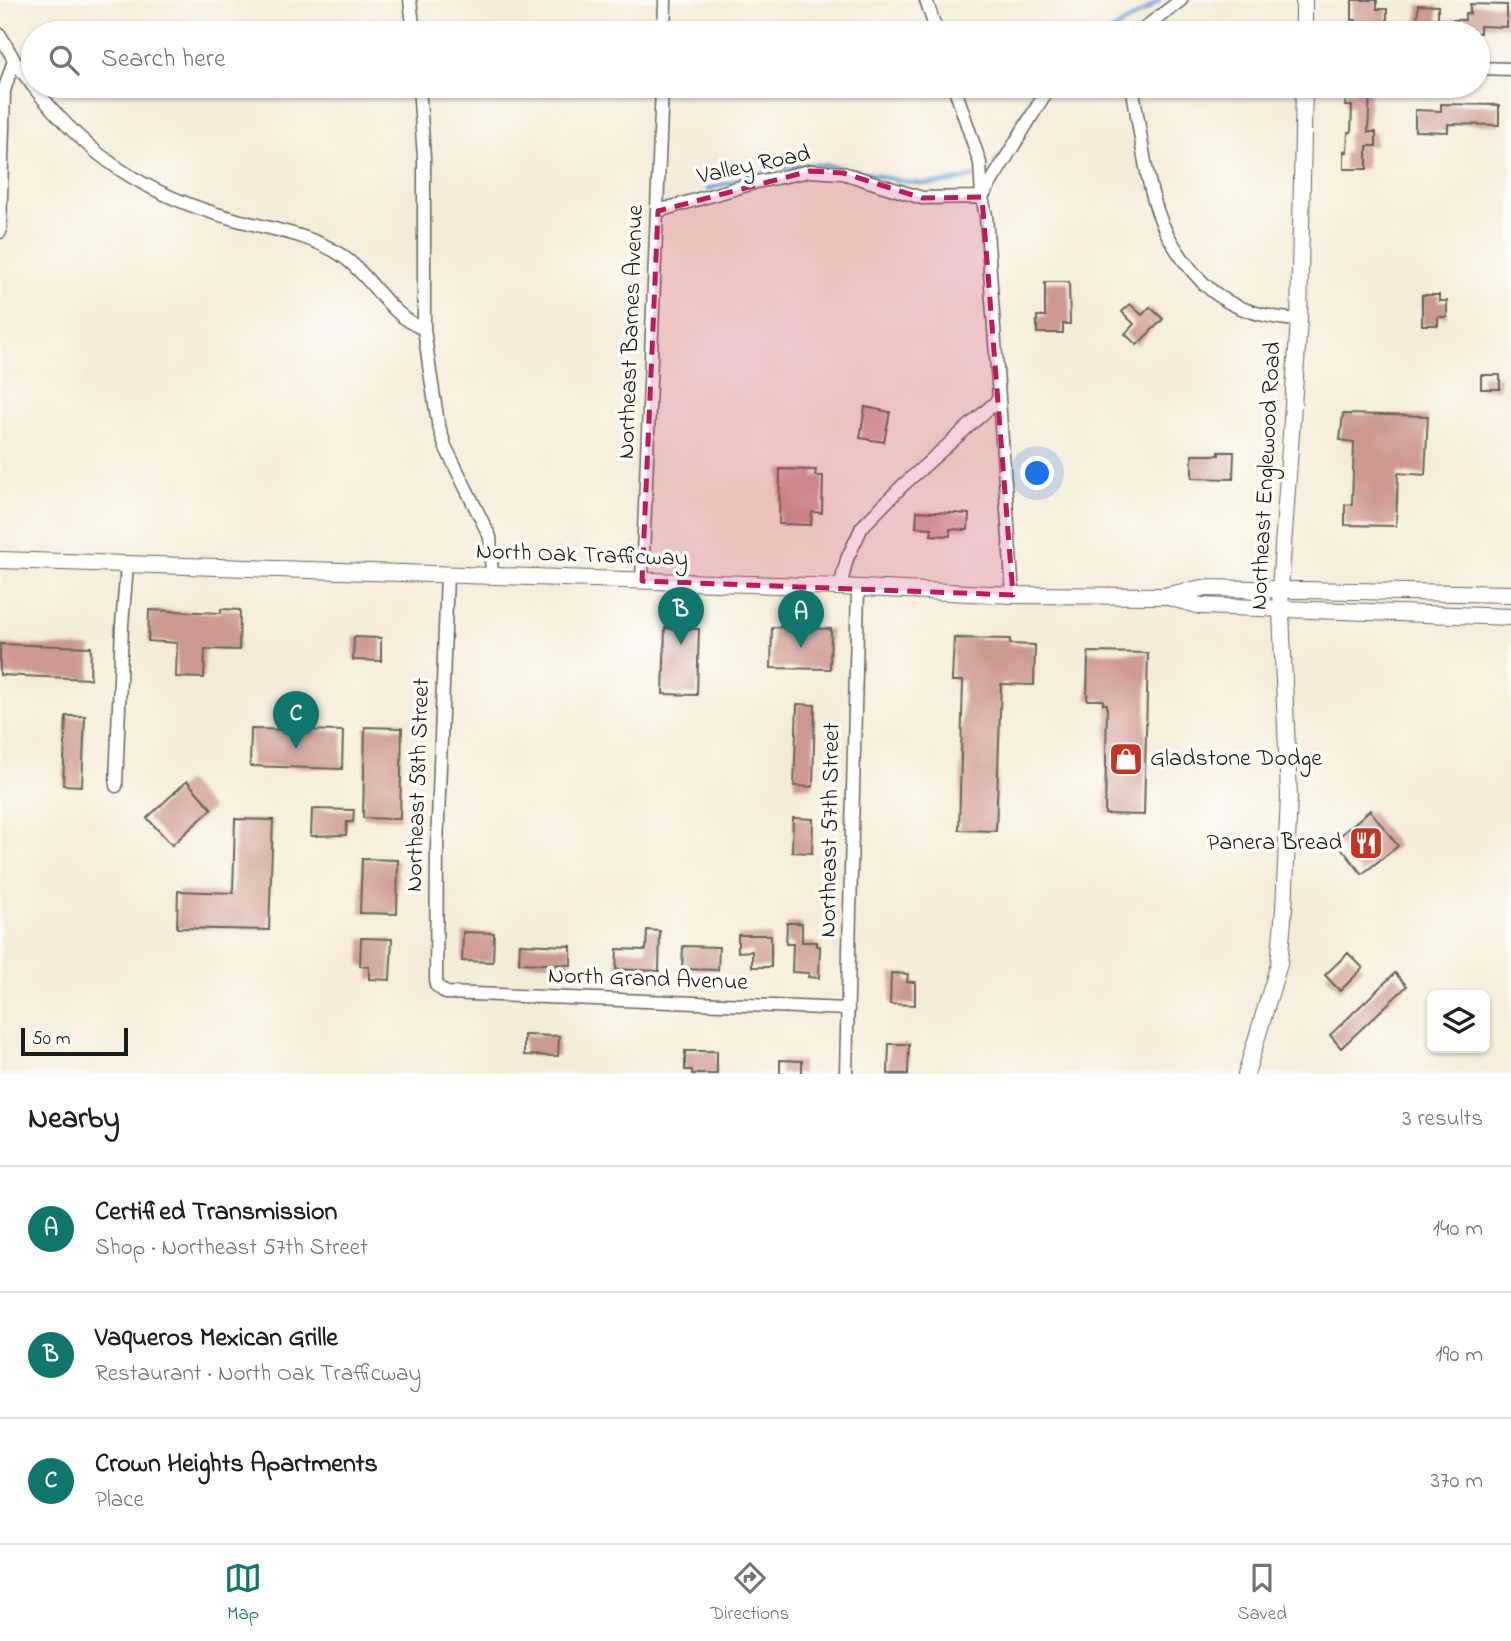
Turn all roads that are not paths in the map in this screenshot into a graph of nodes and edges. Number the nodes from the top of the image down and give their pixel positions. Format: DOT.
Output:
graph roads {
  1 [pos="410,0"];
  2 [pos="665,0"];
  3 [pos="926,0"];
  4 [pos="1181,0"];
  5 [pos="1304,0"];
  6 [pos="413,21"];
  7 [pos="664,21"];
  8 [pos="933,21"];
  9 [pos="1154,21"];
  10 [pos="1304,21"];
  11 [pos="0,35"];
  12 [pos="14,60"];
  13 [pos="1490,68"];
  14 [pos="1511,69"];
  15 [pos="21,70"];
  16 [pos="43,98"];
  17 [pos="420,98"];
  18 [pos="662,98"];
  19 [pos="958,98"];
  20 [pos="1043,98"];
  21 [pos="1134,98"];
  22 [pos="1304,98"];
  23 [pos="982,197"];
  24 [pos="658,211"];
  25 [pos="0,232"];
  26 [pos="1299,320"];
  27 [pos="424,328"];
  28 [pos="998,400"];
  29 [pos="0,560"];
  30 [pos="127,565"];
  31 [pos="447,574"];
  32 [pos="492,576"];
  33 [pos="642,581"];
  34 [pos="840,587"];
  35 [pos="858,588"];
  36 [pos="1280,589"];
  37 [pos="1511,594"];
  38 [pos="1013,595"];
  39 [pos="1163,596"];
  40 [pos="1281,609"];
  41 [pos="1511,617"];
  42 [pos="116,786"];
  43 [pos="446,993"];
  44 [pos="848,1009"];
  45 [pos="846,1074"];
  46 [pos="1246,1074"];
  1 -- 6 [label="street"];
  2 -- 7 [label="street"];
  3 -- 8 [label="street"];
  4 -- 9 [label="street"];
  5 -- 10 [label="main road"];
  11 -- 12 [label="street"];
  12 -- 15 [label="street"];
  12 -- 25 [label="street"];
  13 -- 14 [label="street"];
  16 -- 27 [label="street"];
  17 -- 27 [label="street"];
  18 -- 24 [label="street, Northeast Barnes Avenue"];
  19 -- 23 [label="street"];
  20 -- 23 [label="street"];
  21 -- 26 [label="street"];
  22 -- 26 [label="main road, Northeast Englewood Road"];
  23 -- 24 [label="street, Valley Road"];
  23 -- 28 [label="street"];
  24 -- 33 [label="street, Northeast Barnes Avenue"];
  26 -- 36 [label="main road, Northeast Englewood Road"];
  27 -- 32 [label="street"];
  28 -- 34 [label="street"];
  28 -- 38 [label="street"];
  29 -- 30 [label="main road, North Oak Trafficway"];
  30 -- 31 [label="main road, North Oak Trafficway"];
  30 -- 42 [label="street"];
  31 -- 32 [label="main road, North Oak Trafficway"];
  31 -- 43 [label="street, Northeast 58th Street"];
  32 -- 33 [label="main road, North Oak Trafficway"];
  33 -- 34 [label="main road, North Oak Trafficway"];
  34 -- 35 [label="main road, North Oak Trafficway"];
  35 -- 38 [label="main road, North Oak Trafficway"];
  35 -- 44 [label="street, Northeast 57th Street"];
  36 -- 37 [label="main road, North Oak Trafficway"];
  36 -- 39 [label="main road, North Oak Trafficway"];
  36 -- 40 [label="main road, Northeast Englewood Road"];
  38 -- 39 [label="main road, North Oak Trafficway"];
  39 -- 40 [label="main road, North Oak Trafficway"];
  40 -- 41 [label="main road, North Oak Trafficway"];
  40 -- 46 [label="main road, Northeast Englewood Road"];
  43 -- 44 [label="street, North Grand Avenue"];
  44 -- 45 [label="street, Northeast 57th Street"];
}
